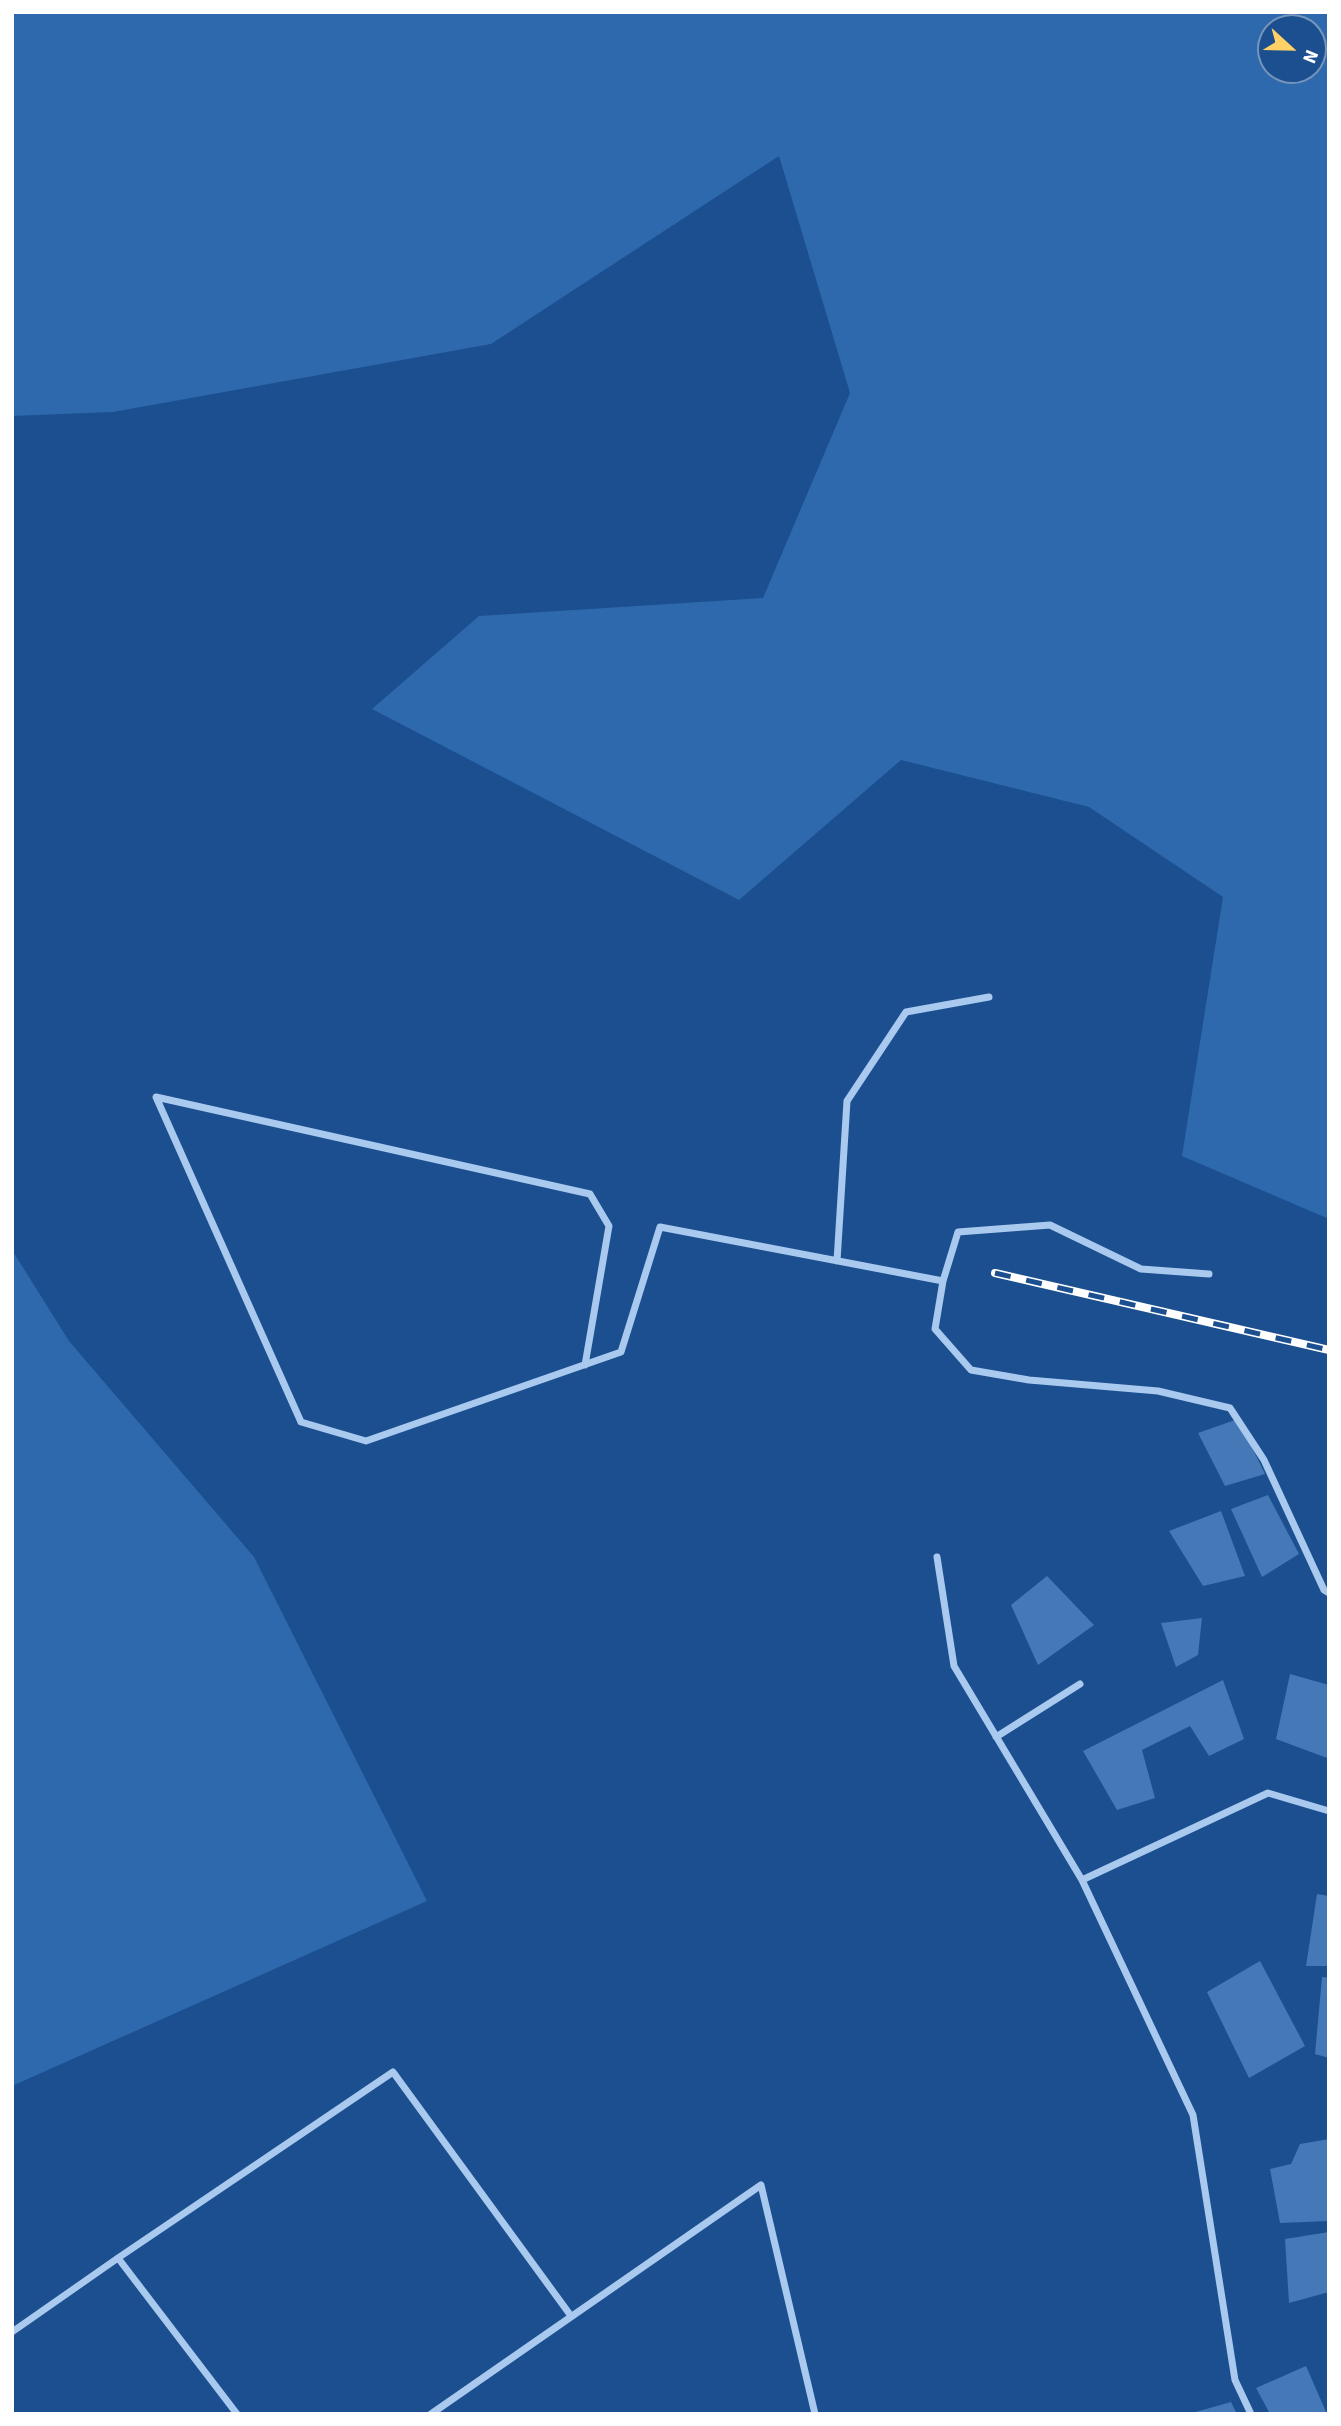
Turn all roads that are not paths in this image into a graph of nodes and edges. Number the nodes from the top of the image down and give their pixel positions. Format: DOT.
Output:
graph roads {
  1 [pos="989,997"];
  2 [pos="837,1261"];
  3 [pos="1209,1275"];
  4 [pos="943,1281"];
  5 [pos="585,1365"];
  6 [pos="937,1557"];
  7 [pos="1329,1593"];
  8 [pos="1080,1684"];
  9 [pos="996,1737"];
  10 [pos="1329,1811"];
  11 [pos="1082,1880"];
  12 [pos="117,2258"];
  13 [pos="571,2316"];
  14 [pos="12,2332"];
  15 [pos="237,2414"];
  16 [pos="430,2414"];
  17 [pos="815,2414"];
  18 [pos="1251,2414"];
  1 -- 2 [label="street"];
  2 -- 4 [label="street"];
  2 -- 5 [label="street"];
  3 -- 4 [label="street"];
  4 -- 7 [label="street"];
  5 -- 5 [label="street"];
  6 -- 9 [label="street"];
  8 -- 9 [label="street"];
  9 -- 11 [label="street"];
  10 -- 11 [label="street"];
  11 -- 18 [label="street"];
  12 -- 13 [label="street"];
  12 -- 14 [label="street"];
  12 -- 15 [label="street"];
  13 -- 16 [label="street"];
  13 -- 17 [label="street"];
}
